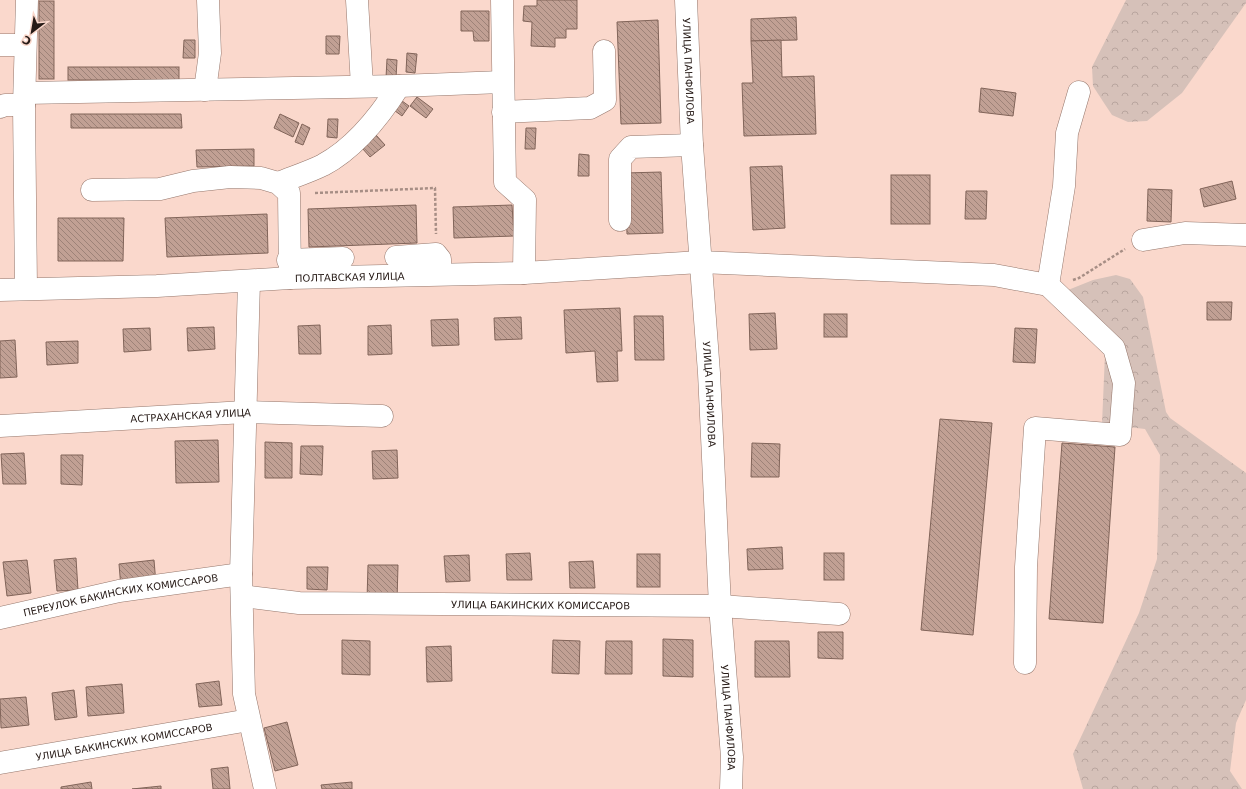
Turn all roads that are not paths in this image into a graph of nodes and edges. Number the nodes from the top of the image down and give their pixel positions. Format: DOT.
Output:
graph roads {
  1 [pos="27,0"];
  2 [pos="208,0"];
  3 [pos="357,0"];
  4 [pos="502,0"];
  5 [pos="686,0"];
  6 [pos="0,45"];
  7 [pos="25,45"];
  8 [pos="604,51"];
  9 [pos="502,82"];
  10 [pos="362,86"];
  11 [pos="399,86"];
  12 [pos="205,90"];
  13 [pos="1079,92"];
  14 [pos="25,99"];
  15 [pos="0,107"];
  16 [pos="503,112"];
  17 [pos="692,145"];
  18 [pos="283,188"];
  19 [pos="92,190"];
  20 [pos="620,220"];
  21 [pos="1246,235"];
  22 [pos="1143,240"];
  23 [pos="396,257"];
  24 [pos="343,258"];
  25 [pos="700,262"];
  26 [pos="438,264"];
  27 [pos="289,269"];
  28 [pos="524,273"];
  29 [pos="248,281"];
  30 [pos="1048,285"];
  31 [pos="26,288"];
  32 [pos="0,290"];
  33 [pos="245,412"];
  34 [pos="382,416"];
  35 [pos="0,426"];
  36 [pos="242,585"];
  37 [pos="720,606"];
  38 [pos="839,614"];
  39 [pos="0,618"];
  40 [pos="1025,663"];
  41 [pos="249,720"];
  42 [pos="0,763"];
  43 [pos="265,789"];
  44 [pos="731,789"];
  1 -- 7 [label="street"];
  2 -- 12 [label="street"];
  3 -- 10 [label="street"];
  4 -- 9 [label="street"];
  5 -- 17 [label="street, УЛИЦА ПАНФИЛОВА"];
  6 -- 7 [label="street"];
  7 -- 14 [label="street"];
  8 -- 16 [label="street"];
  9 -- 11 [label="street"];
  9 -- 16 [label="street"];
  10 -- 11 [label="street"];
  10 -- 12 [label="street"];
  11 -- 18 [label="street"];
  12 -- 14 [label="street"];
  13 -- 30 [label="street"];
  14 -- 15 [label="street"];
  14 -- 31 [label="street"];
  16 -- 28 [label="street"];
  17 -- 20 [label="street"];
  17 -- 25 [label="street, УЛИЦА ПАНФИЛОВА"];
  18 -- 19 [label="street"];
  18 -- 27 [label="street"];
  21 -- 22 [label="street"];
  23 -- 26 [label="street"];
  24 -- 27 [label="street"];
  25 -- 28 [label="street, ПОЛТАВСКАЯ УЛИЦА"];
  25 -- 30 [label="street, ПОЛТАВСКАЯ УЛИЦА"];
  25 -- 37 [label="street, УЛИЦА ПАНФИЛОВА"];
  26 -- 27 [label="street, ПОЛТАВСКАЯ УЛИЦА"];
  26 -- 28 [label="street, ПОЛТАВСКАЯ УЛИЦА"];
  27 -- 29 [label="street, ПОЛТАВСКАЯ УЛИЦА"];
  29 -- 31 [label="street, ПОЛТАВСКАЯ УЛИЦА"];
  29 -- 33 [label="street"];
  30 -- 40 [label="street"];
  31 -- 32 [label="street, ПОЛТАВСКАЯ УЛИЦА"];
  33 -- 34 [label="street, АСТРАХАНСКАЯ УЛИЦА"];
  33 -- 35 [label="street, АСТРАХАНСКАЯ УЛИЦА"];
  33 -- 36 [label="street"];
  36 -- 37 [label="street, УЛИЦА БАКИНСКИХ КОМИССАРОВ"];
  36 -- 39 [label="street, ПЕРЕУЛОК БАКИНСКИХ КОМИССАРОВ"];
  36 -- 41 [label="street"];
  37 -- 38 [label="street, УЛИЦА БАКИНСКИХ КОМИССАРОВ"];
  37 -- 44 [label="street, УЛИЦА ПАНФИЛОВА"];
  41 -- 42 [label="street, УЛИЦА БАКИНСКИХ КОМИССАРОВ"];
  41 -- 43 [label="street"];
}
